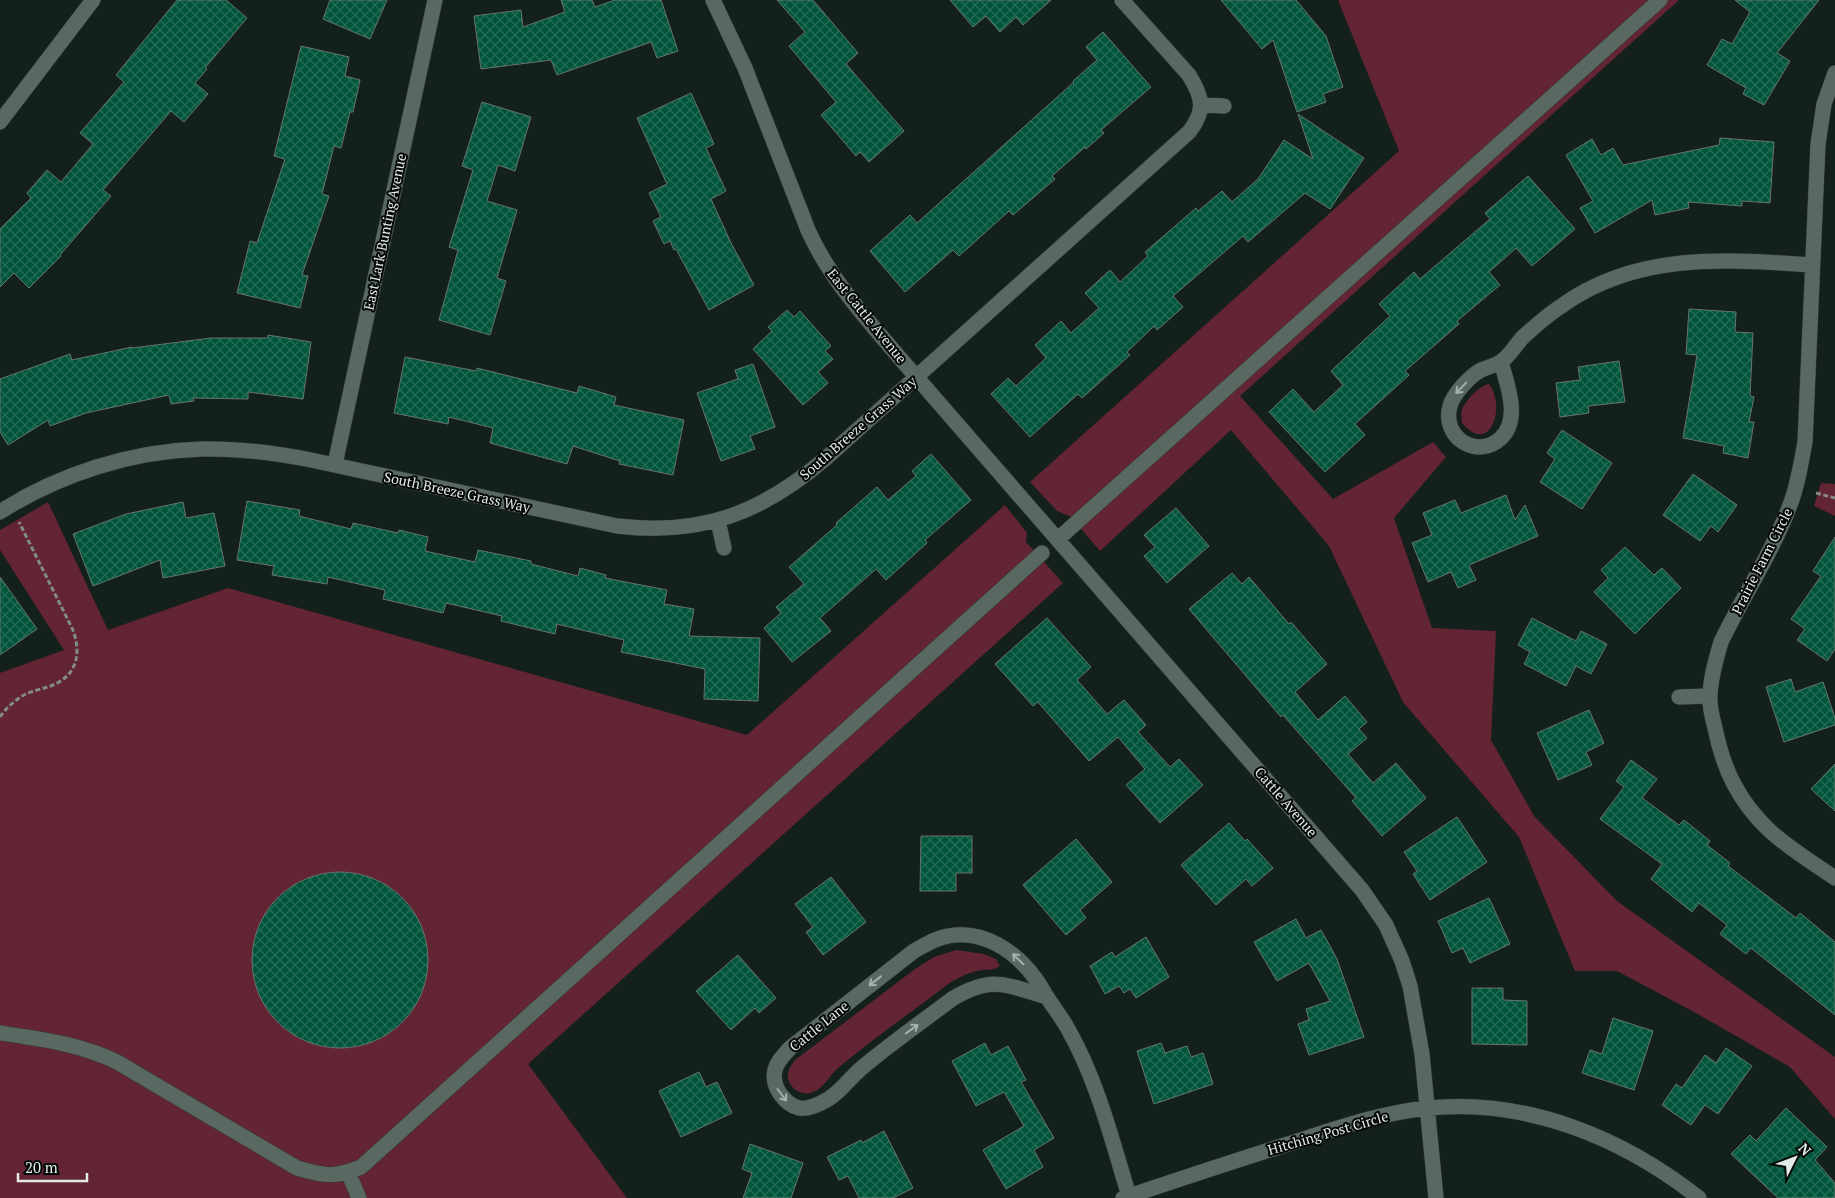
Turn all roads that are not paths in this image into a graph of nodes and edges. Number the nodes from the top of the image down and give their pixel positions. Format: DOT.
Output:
graph roads {
  1 [pos="93,0"];
  2 [pos="435,0"];
  3 [pos="713,0"];
  4 [pos="1122,0"];
  5 [pos="1660,0"];
  6 [pos="1835,73"];
  7 [pos="1202,105"];
  8 [pos="1224,106"];
  9 [pos="0,122"];
  10 [pos="1812,265"];
  11 [pos="1501,362"];
  12 [pos="917,376"];
  13 [pos="335,464"];
  14 [pos="0,512"];
  15 [pos="718,521"];
  16 [pos="1058,539"];
  17 [pos="724,548"];
  18 [pos="1042,553"];
  19 [pos="1710,696"];
  20 [pos="1679,697"];
  21 [pos="1835,878"];
  22 [pos="1047,997"];
  23 [pos="0,1033"];
  24 [pos="1427,1108"];
  25 [pos="348,1172"];
  26 [pos="1126,1197"];
  27 [pos="359,1198"];
  28 [pos="1436,1198"];
  29 [pos="1699,1198"];
  1 -- 9 [label="street"];
  2 -- 13 [label="street, East Lark Bunting Avenue"];
  3 -- 12 [label="street, East Cattle Avenue"];
  4 -- 7 [label="street"];
  5 -- 16 [label="street"];
  6 -- 10 [label="street, Prairie Farm Circle"];
  7 -- 8 [label="street"];
  7 -- 12 [label="street, South Breeze Grass Way"];
  10 -- 11 [label="street"];
  10 -- 19 [label="street, Prairie Farm Circle"];
  11 -- 11 [label="street, one-way"];
  12 -- 15 [label="street, South Breeze Grass Way"];
  12 -- 16 [label="street, East Cattle Avenue"];
  13 -- 14 [label="street, South Breeze Grass Way"];
  13 -- 15 [label="street, South Breeze Grass Way"];
  15 -- 17 [label="street"];
  16 -- 24 [label="street, Cattle Avenue"];
  18 -- 25 [label="street"];
  19 -- 20 [label="street"];
  19 -- 21 [label="street, Prairie Farm Circle"];
  22 -- 22 [label="street, Cattle Lane, one-way"];
  22 -- 26 [label="street, Cattle Lane"];
  23 -- 25 [label="street"];
  24 -- 26 [label="street, Hitching Post Circle"];
  24 -- 28 [label="street, Cattle Avenue"];
  24 -- 29 [label="street, Hitching Post Circle"];
  25 -- 27 [label="street"];
}
